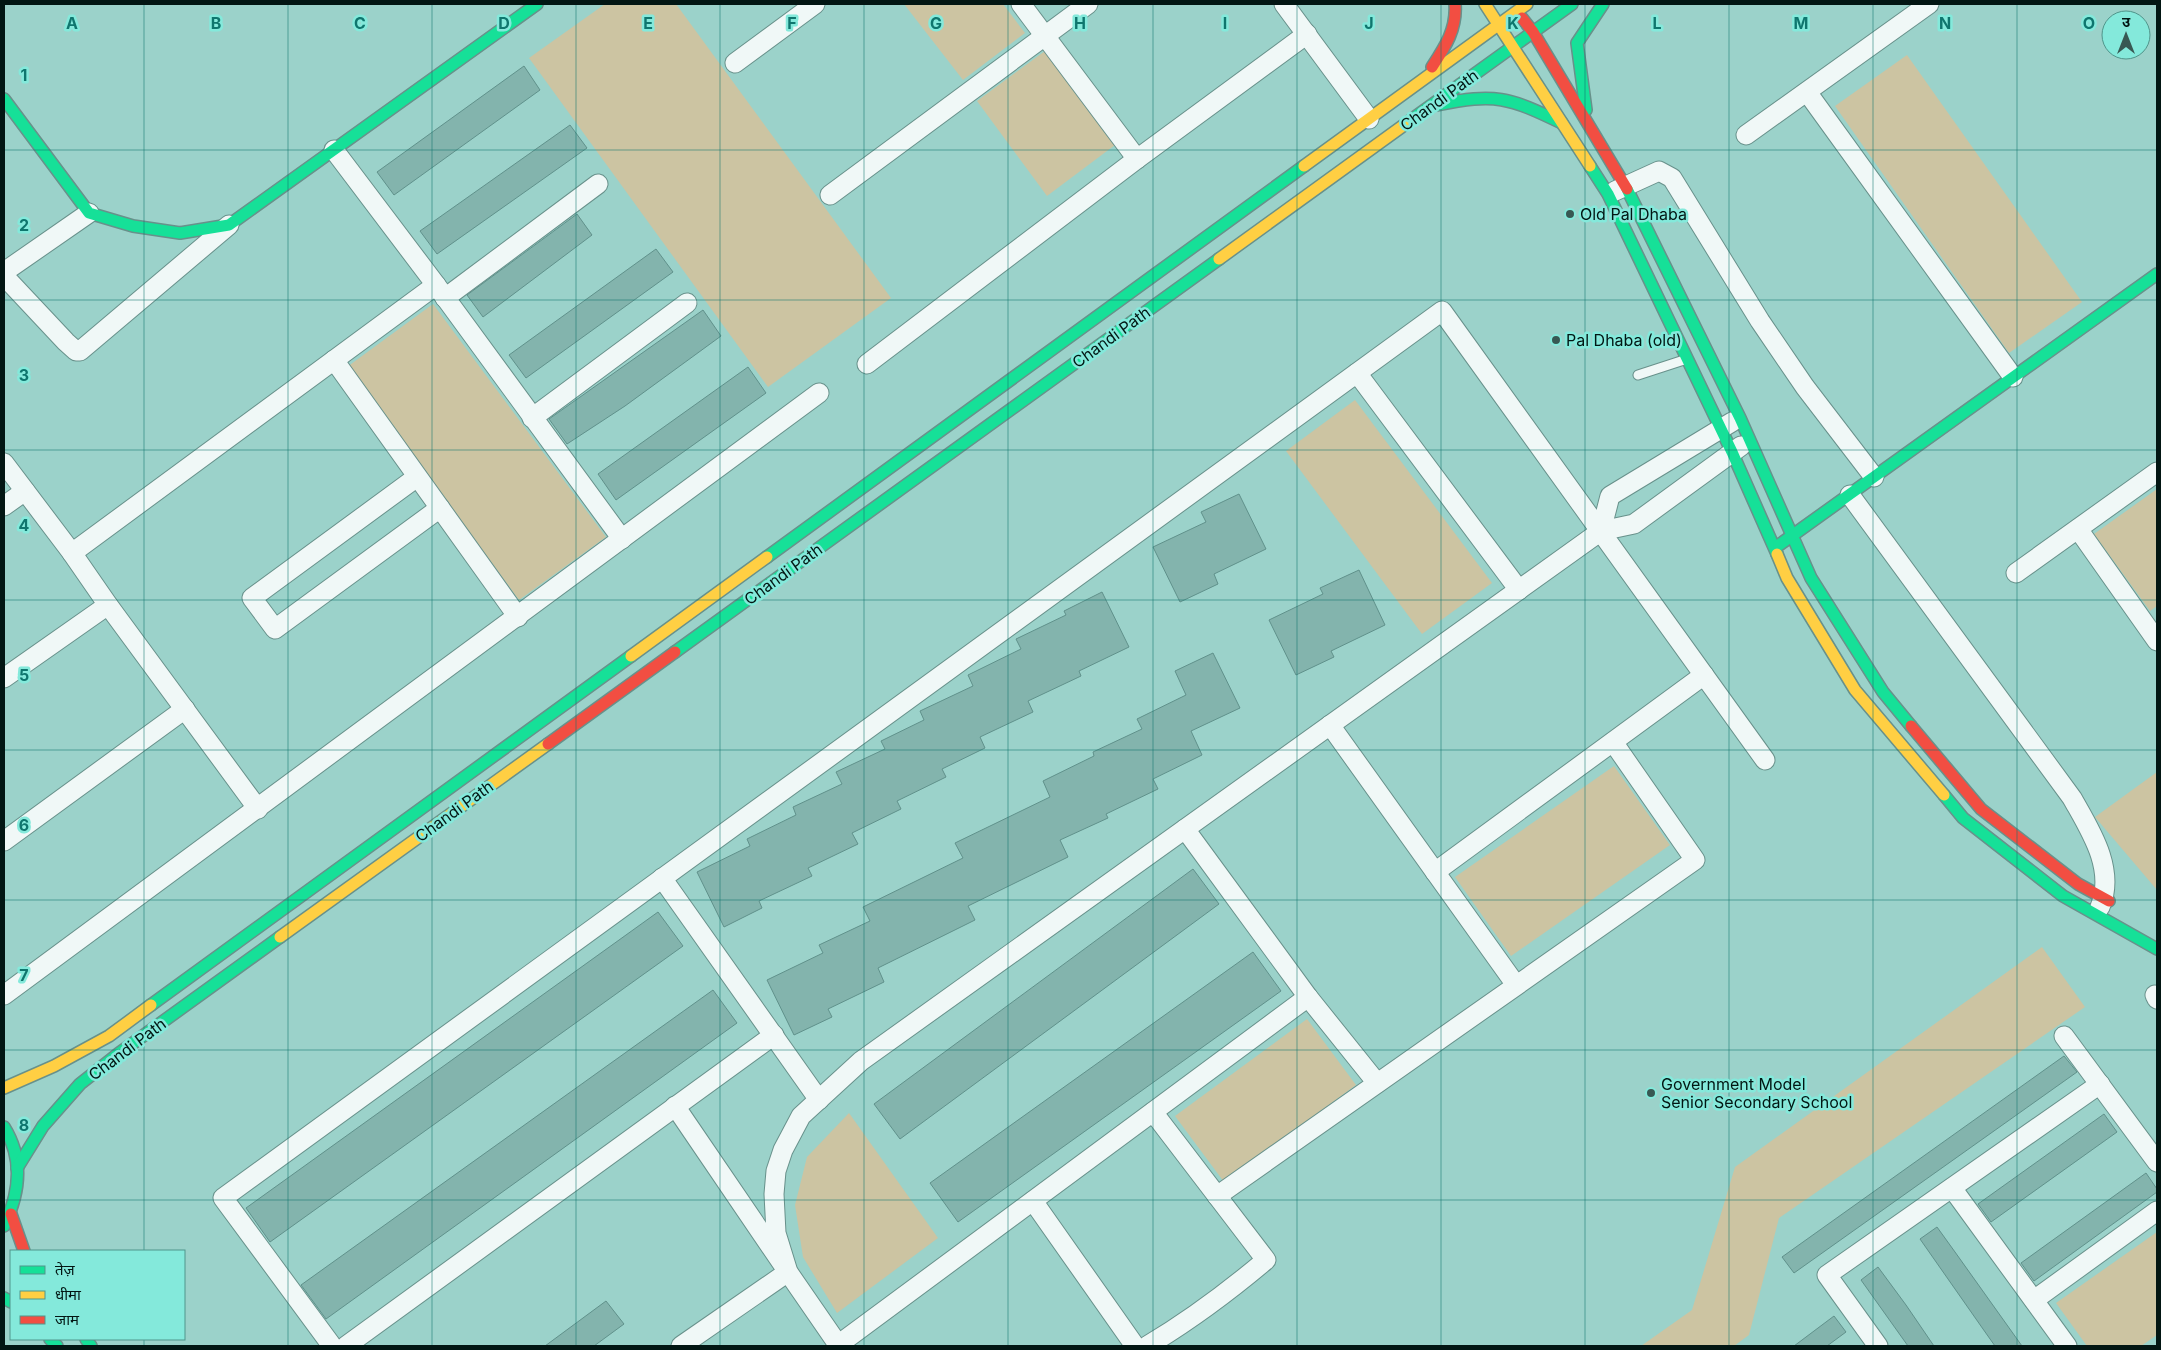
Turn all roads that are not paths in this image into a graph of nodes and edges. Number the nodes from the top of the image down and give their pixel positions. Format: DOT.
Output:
graph roads {
  1 [pos="537,4"];
  2 [pos="815,4"];
  3 [pos="1021,4"];
  4 [pos="1088,4"];
  5 [pos="1284,4"];
  6 [pos="1455,4"];
  7 [pos="1486,4"];
  8 [pos="1527,4"];
  9 [pos="1572,4"];
  10 [pos="1603,4"];
  11 [pos="1929,4"];
  12 [pos="1513,8"];
  13 [pos="1499,24"];
  14 [pos="1533,32"];
  15 [pos="1307,34"];
  16 [pos="1045,35"];
  17 [pos="1513,46"];
  18 [pos="734,63"];
  19 [pos="1423,80"];
  20 [pos="1807,92"];
  21 [pos="4,99"];
  22 [pos="1430,107"];
  23 [pos="1369,119"];
  24 [pos="1563,123"];
  25 [pos="1588,124"];
  26 [pos="1746,135"];
  27 [pos="334,150"];
  28 [pos="1137,159"];
  29 [pos="598,184"];
  30 [pos="1626,186"];
  31 [pos="1608,194"];
  32 [pos="830,195"];
  33 [pos="89,213"];
  34 [pos="229,225"];
  35 [pos="4,272"];
  36 [pos="2157,274"];
  37 [pos="4,276"];
  38 [pos="440,292"];
  39 [pos="687,303"];
  40 [pos="1704,349"];
  41 [pos="1688,359"];
  42 [pos="334,360"];
  43 [pos="866,364"];
  44 [pos="1357,373"];
  45 [pos="1638,375"];
  46 [pos="2013,377"];
  47 [pos="819,393"];
  48 [pos="532,418"];
  49 [pos="1740,418"];
  50 [pos="1720,428"];
  51 [pos="1749,440"];
  52 [pos="1732,452"];
  53 [pos="4,463"];
  54 [pos="2157,472"];
  55 [pos="417,477"];
  56 [pos="1874,478"];
  57 [pos="25,491"];
  58 [pos="1850,494"];
  59 [pos="4,506"];
  60 [pos="440,508"];
  61 [pos="2078,529"];
  62 [pos="1601,531"];
  63 [pos="1793,535"];
  64 [pos="622,539"];
  65 [pos="1775,549"];
  66 [pos="72,553"];
  67 [pos="2016,573"];
  68 [pos="1519,590"];
  69 [pos="108,605"];
  70 [pos="518,617"];
  71 [pos="2155,634"];
  72 [pos="1704,676"];
  73 [pos="4,678"];
  74 [pos="185,709"];
  75 [pos="1330,725"];
  76 [pos="1613,742"];
  77 [pos="1765,760"];
  78 [pos="258,809"];
  79 [pos="1185,829"];
  80 [pos="4,841"];
  81 [pos="1435,872"];
  82 [pos="662,878"];
  83 [pos="2106,906"];
  84 [pos="2157,949"];
  85 [pos="1516,985"];
  86 [pos="4,995"];
  87 [pos="1308,997"];
  88 [pos="774,1034"];
  89 [pos="2064,1036"];
  90 [pos="1377,1083"];
  91 [pos="2100,1084"];
  92 [pos="4,1088"];
  93 [pos="819,1100"];
  94 [pos="675,1106"];
  95 [pos="1153,1112"];
  96 [pos="4,1127"];
  97 [pos="2157,1162"];
  98 [pos="17,1168"];
  99 [pos="1952,1188"];
  100 [pos="1217,1196"];
  101 [pos="1033,1201"];
  102 [pos="2157,1211"];
  103 [pos="11,1214"];
  104 [pos="4,1226"];
  105 [pos="24,1250"];
  106 [pos="788,1272"];
  107 [pos="2034,1300"];
  108 [pos="332,1346"];
  109 [pos="346,1346"];
  110 [pos="681,1346"];
  111 [pos="839,1346"];
  112 [pos="1136,1346"];
  113 [pos="1146,1346"];
  114 [pos="1878,1346"];
  115 [pos="2067,1346"];
  1 -- 27 [label="main road"];
  2 -- 18 [label="street"];
  3 -- 16 [label="street"];
  4 -- 16 [label="street"];
  5 -- 15 [label="street"];
  6 -- 19 [label="main road"];
  7 -- 13 [label="main road"];
  8 -- 12 [label="main road, Chandi Path"];
  9 -- 14 [label="main road, Chandi Path"];
  10 -- 25 [label="main road"];
  11 -- 20 [label="street"];
  12 -- 13 [label="main road, Chandi Path"];
  12 -- 14 [label="main road"];
  13 -- 17 [label="main road"];
  13 -- 19 [label="main road, Chandi Path"];
  14 -- 17 [label="main road, Chandi Path"];
  14 -- 25 [label="main road"];
  15 -- 23 [label="street"];
  15 -- 28 [label="street"];
  16 -- 28 [label="street"];
  16 -- 32 [label="street"];
  17 -- 22 [label="main road, Chandi Path"];
  17 -- 24 [label="main road"];
  19 -- 23 [label="main road, Chandi Path"];
  20 -- 26 [label="street"];
  20 -- 46 [label="street"];
  21 -- 33 [label="main road"];
  22 -- 24 [label="main road"];
  22 -- 98 [label="main road, Chandi Path"];
  23 -- 92 [label="main road, Chandi Path"];
  24 -- 31 [label="main road"];
  25 -- 30 [label="main road"];
  27 -- 34 [label="main road"];
  27 -- 38 [label="street"];
  28 -- 43 [label="street"];
  29 -- 38 [label="street"];
  30 -- 31 [label="street"];
  30 -- 40 [label="main road"];
  30 -- 56 [label="street"];
  31 -- 41 [label="main road"];
  33 -- 34 [label="main road"];
  33 -- 35 [label="street"];
  34 -- 37 [label="street"];
  36 -- 46 [label="main road"];
  38 -- 42 [label="street"];
  38 -- 48 [label="street"];
  39 -- 48 [label="street"];
  40 -- 41 [label="lane"];
  40 -- 49 [label="main road"];
  41 -- 45 [label="lane"];
  41 -- 50 [label="main road"];
  42 -- 55 [label="street"];
  42 -- 66 [label="street"];
  44 -- 62 [label="street"];
  44 -- 68 [label="street"];
  44 -- 82 [label="street"];
  46 -- 56 [label="main road"];
  47 -- 64 [label="street"];
  48 -- 64 [label="street"];
  49 -- 50 [label="street"];
  49 -- 51 [label="main road"];
  50 -- 52 [label="main road"];
  50 -- 62 [label="street"];
  51 -- 52 [label="street"];
  51 -- 63 [label="main road"];
  52 -- 62 [label="street"];
  52 -- 65 [label="main road"];
  53 -- 57 [label="street"];
  54 -- 61 [label="street"];
  55 -- 60 [label="street"];
  55 -- 60 [label="street"];
  56 -- 58 [label="main road"];
  57 -- 59 [label="street"];
  57 -- 66 [label="street"];
  58 -- 63 [label="main road"];
  58 -- 83 [label="street"];
  60 -- 70 [label="street"];
  61 -- 67 [label="street"];
  61 -- 71 [label="street"];
  62 -- 68 [label="street"];
  62 -- 72 [label="street"];
  63 -- 65 [label="main road"];
  63 -- 83 [label="main road"];
  64 -- 70 [label="street"];
  65 -- 83 [label="main road"];
  66 -- 69 [label="street"];
  68 -- 75 [label="street"];
  69 -- 73 [label="street"];
  69 -- 74 [label="street"];
  70 -- 78 [label="street"];
  72 -- 76 [label="street"];
  72 -- 77 [label="street"];
  74 -- 78 [label="street"];
  74 -- 80 [label="street"];
  75 -- 79 [label="street"];
  75 -- 81 [label="street"];
  76 -- 81 [label="street"];
  76 -- 85 [label="street"];
  78 -- 86 [label="street"];
  79 -- 87 [label="street"];
  79 -- 93 [label="street"];
  81 -- 85 [label="street"];
  82 -- 88 [label="street"];
  82 -- 108 [label="street"];
  83 -- 84 [label="main road"];
  85 -- 90 [label="street"];
  87 -- 90 [label="street"];
  87 -- 95 [label="street"];
  88 -- 93 [label="street"];
  88 -- 94 [label="street"];
  89 -- 91 [label="street"];
  90 -- 100 [label="street"];
  91 -- 97 [label="street"];
  91 -- 99 [label="street"];
  93 -- 106 [label="street"];
  94 -- 106 [label="street"];
  94 -- 109 [label="street"];
  95 -- 100 [label="street"];
  95 -- 101 [label="street"];
  96 -- 98 [label="main road"];
  98 -- 103 [label="main road"];
  99 -- 107 [label="street"];
  99 -- 114 [label="street"];
  100 -- 113 [label="street"];
  101 -- 111 [label="street"];
  101 -- 112 [label="street"];
  102 -- 107 [label="street"];
  103 -- 104 [label="main road"];
  103 -- 105 [label="main road"];
  106 -- 110 [label="street"];
  106 -- 111 [label="street"];
  107 -- 115 [label="street"];
}
